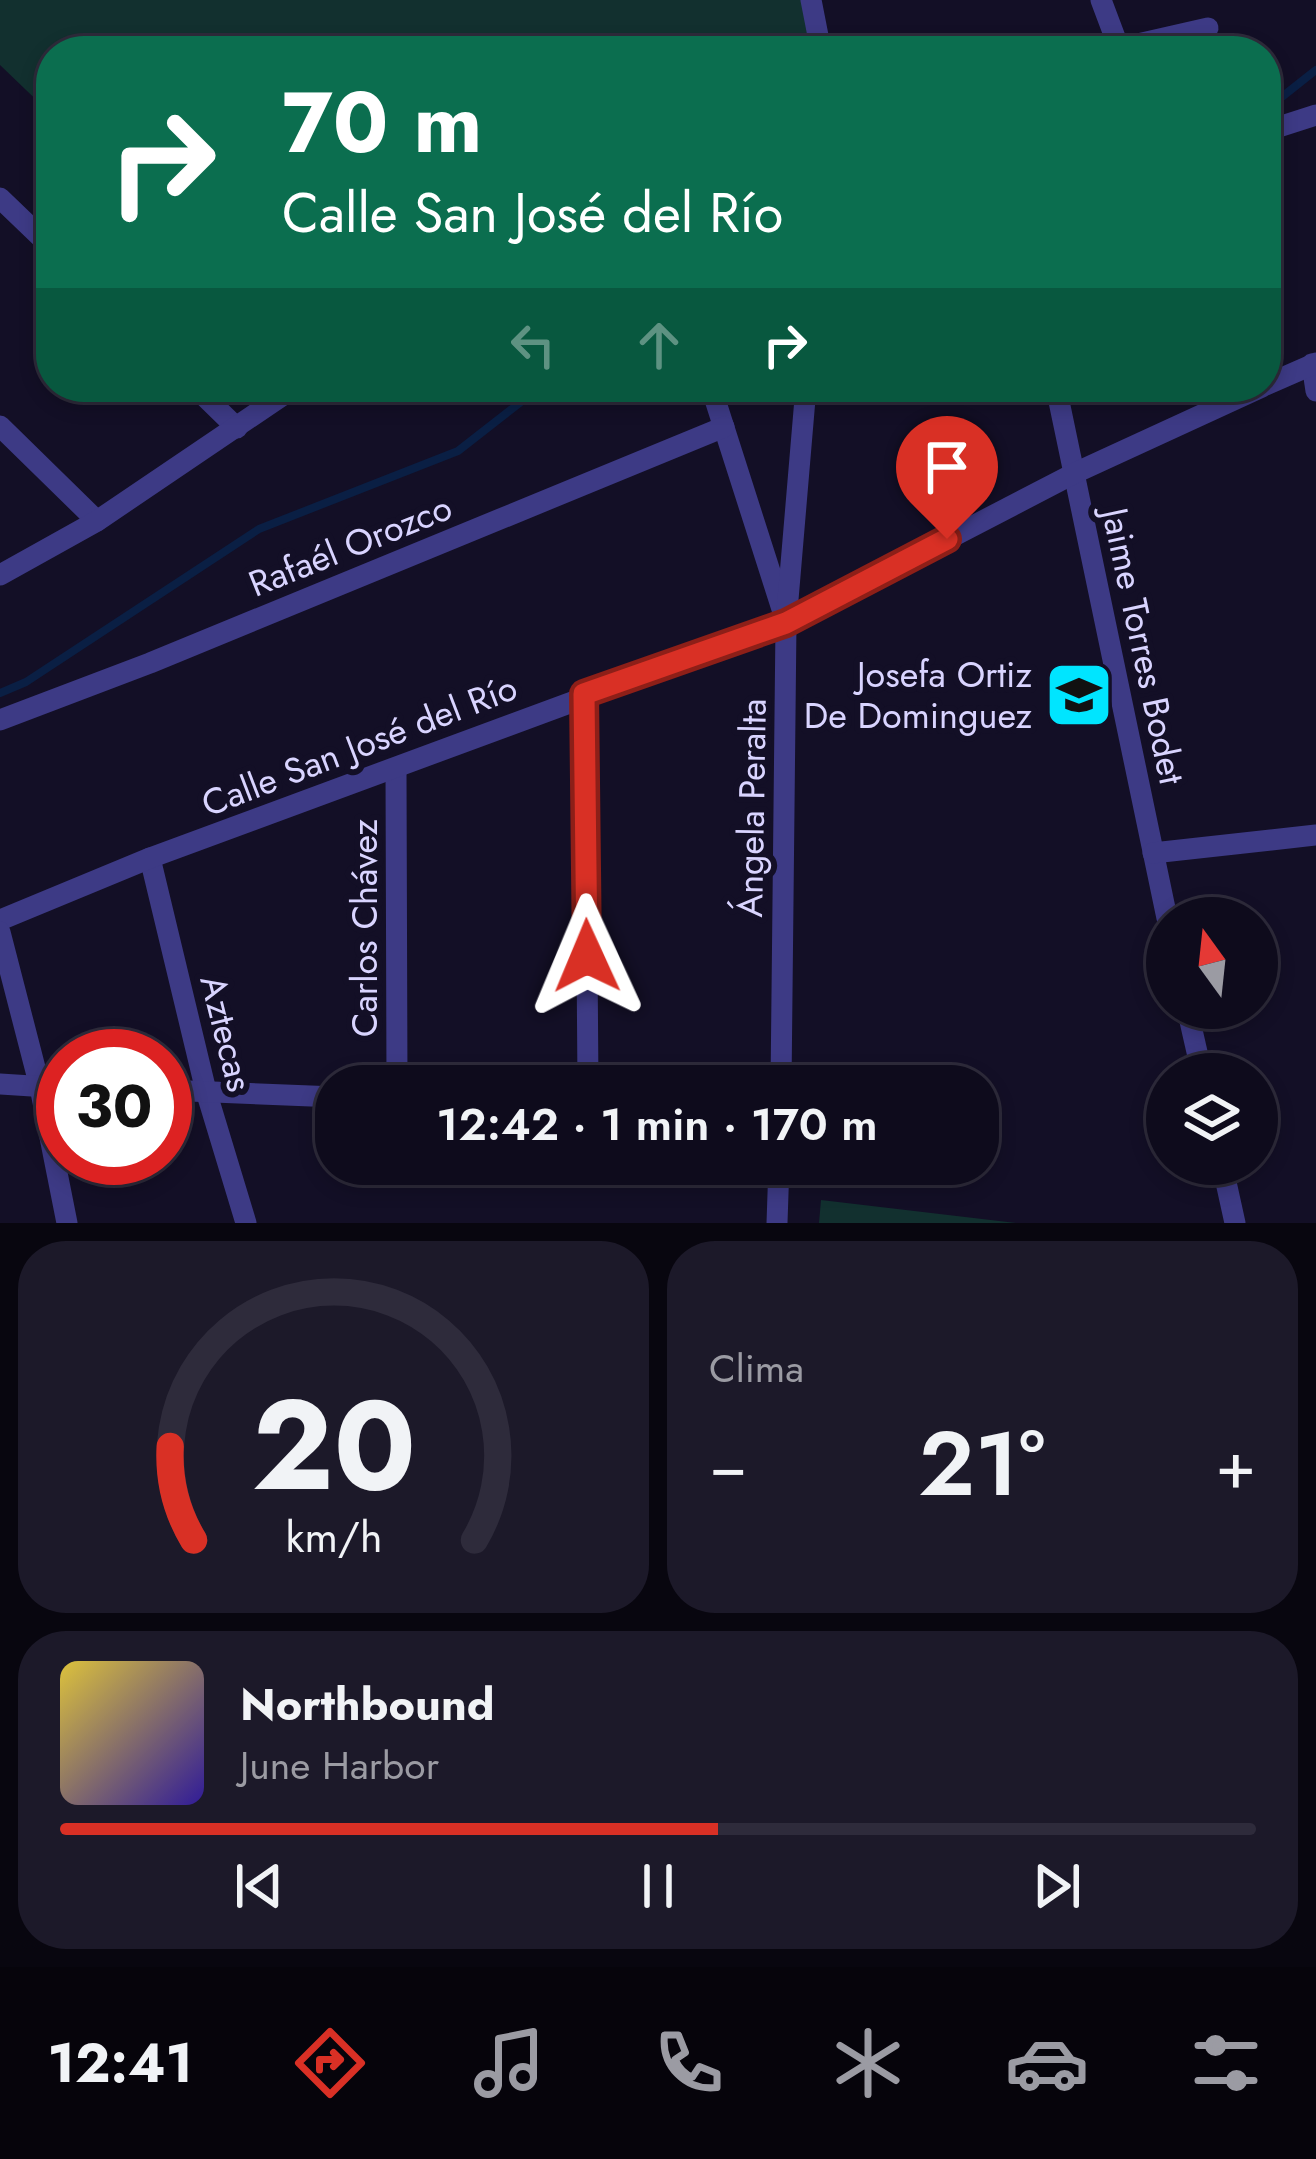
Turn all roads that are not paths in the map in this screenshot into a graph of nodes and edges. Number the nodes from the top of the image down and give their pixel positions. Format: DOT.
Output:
graph roads {
  1 [pos="811,0"];
  2 [pos="1101,0"];
  3 [pos="1208,28"];
  4 [pos="818,36"];
  5 [pos="1110,36"];
  6 [pos="1173,36"];
  7 [pos="1316,116"];
  8 [pos="1281,126"];
  9 [pos="0,198"];
  10 [pos="36,233"];
  11 [pos="1314,364"];
  12 [pos="1281,379"];
  13 [pos="1316,391"];
  14 [pos="210,402"];
  15 [pos="274,402"];
  16 [pos="716,402"];
  17 [pos="805,402"];
  18 [pos="1060,402"];
  19 [pos="1229,402"];
  20 [pos="0,426"];
  21 [pos="724,427"];
  22 [pos="237,428"];
  23 [pos="1075,473"];
  24 [pos="97,521"];
  25 [pos="0,575"];
  26 [pos="786,623"];
  27 [pos="584,694"];
  28 [pos="0,720"];
  29 [pos="396,770"];
  30 [pos="1316,835"];
  31 [pos="1153,853"];
  32 [pos="150,858"];
  33 [pos="1162,897"];
  34 [pos="0,920"];
  35 [pos="0,932"];
  36 [pos="36,1040"];
  37 [pos="398,1065"];
  38 [pos="588,1065"];
  39 [pos="781,1065"];
  40 [pos="0,1084"];
  41 [pos="36,1087"];
  42 [pos="192,1091"];
  43 [pos="206,1091"];
  44 [pos="315,1096"];
  45 [pos="63,1185"];
  46 [pos="778,1185"];
  47 [pos="1227,1185"];
  48 [pos="67,1223"];
  49 [pos="246,1223"];
  50 [pos="777,1223"];
  51 [pos="1235,1223"];
  1 -- 4 [label="street"];
  2 -- 5 [label="street"];
  3 -- 6 [label="street"];
  7 -- 8 [label="street"];
  9 -- 10 [label="street"];
  11 -- 12 [label="street, Calle San José del Río"];
  11 -- 13 [label="street"];
  14 -- 22 [label="street"];
  15 -- 22 [label="street"];
  16 -- 21 [label="street"];
  17 -- 26 [label="street, Ángela Peralta"];
  18 -- 23 [label="street, Jaime Torres Bodet"];
  19 -- 23 [label="street, Calle San José del Río"];
  20 -- 24 [label="street"];
  21 -- 26 [label="street"];
  21 -- 28 [label="street, Rafaél Orozco"];
  22 -- 24 [label="street"];
  23 -- 26 [label="street, Calle San José del Río"];
  23 -- 31 [label="street, Jaime Torres Bodet"];
  24 -- 25 [label="street"];
  26 -- 27 [label="street, Calle San José del Río"];
  26 -- 39 [label="street, Ángela Peralta"];
  27 -- 29 [label="street, Calle San José del Río"];
  27 -- 38 [label="street"];
  29 -- 32 [label="street, Calle San José del Río"];
  29 -- 37 [label="street, Carlos Chávez"];
  30 -- 31 [label="street"];
  31 -- 33 [label="street, Jaime Torres Bodet"];
  32 -- 34 [label="street, Calle San José del Río"];
  32 -- 43 [label="street, Aztecas"];
  35 -- 36 [label="street"];
  40 -- 41 [label="street"];
  42 -- 43 [label="street"];
  43 -- 44 [label="street"];
  43 -- 49 [label="street, Aztecas"];
  45 -- 48 [label="street"];
  46 -- 50 [label="street"];
  47 -- 51 [label="street"];
}
